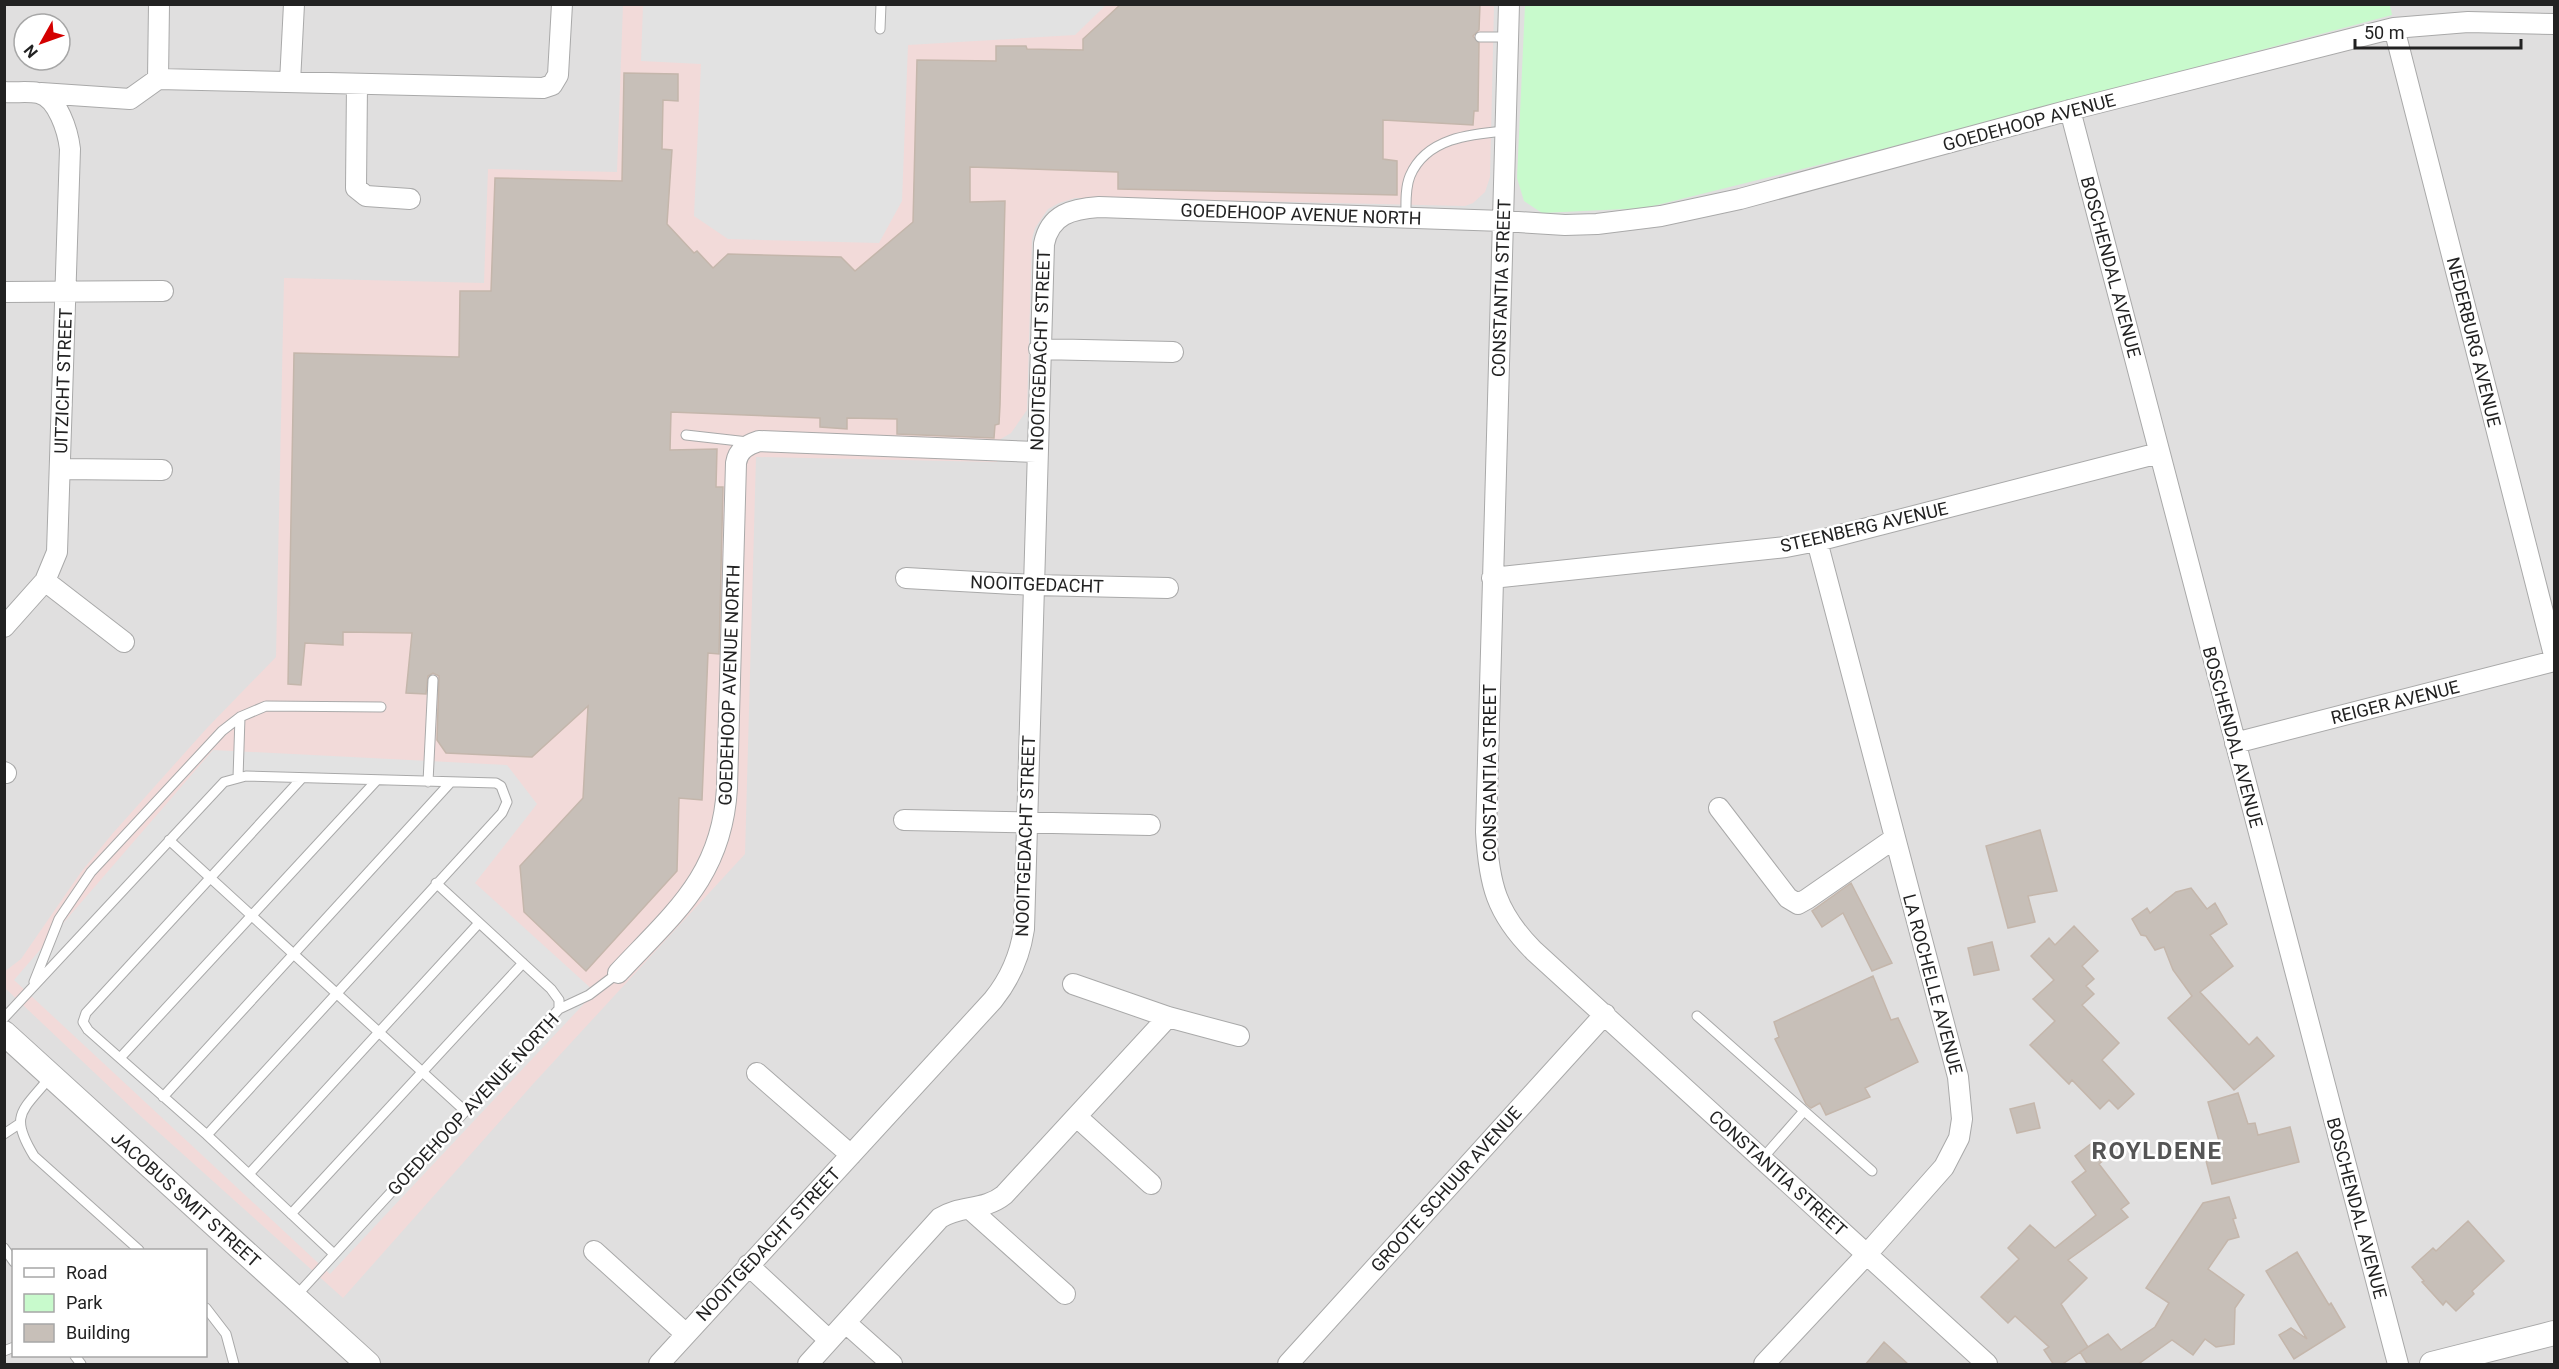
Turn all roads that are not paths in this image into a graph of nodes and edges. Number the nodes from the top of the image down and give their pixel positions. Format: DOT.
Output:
graph roads {
  1 [pos="159,4"];
  2 [pos="294,4"];
  3 [pos="562,4"];
  4 [pos="881,4"];
  5 [pos="1509,4"];
  6 [pos="2554,24"];
  7 [pos="2394,28"];
  8 [pos="880,29"];
  9 [pos="1480,37"];
  10 [pos="1509,37"];
  11 [pos="158,79"];
  12 [pos="290,82"];
  13 [pos="357,84"];
  14 [pos="4,92"];
  15 [pos="40,93"];
  16 [pos="2070,110"];
  17 [pos="1506,131"];
  18 [pos="410,200"];
  19 [pos="1099,207"];
  20 [pos="1406,217"];
  21 [pos="1503,221"];
  22 [pos="163,291"];
  23 [pos="4,292"];
  24 [pos="66,292"];
  25 [pos="1039,349"];
  26 [pos="1173,352"];
  27 [pos="686,435"];
  28 [pos="753,443"];
  29 [pos="1036,452"];
  30 [pos="2159,453"];
  31 [pos="61,470"];
  32 [pos="162,470"];
  33 [pos="1817,541"];
  34 [pos="906,578"];
  35 [pos="1492,578"];
  36 [pos="45,581"];
  37 [pos="1033,585"];
  38 [pos="1168,588"];
  39 [pos="4,627"];
  40 [pos="124,642"];
  41 [pos="2554,655"];
  42 [pos="2554,661"];
  43 [pos="433,680"];
  44 [pos="381,707"];
  45 [pos="240,717"];
  46 [pos="2235,744"];
  47 [pos="238,778"];
  48 [pos="302,778"];
  49 [pos="377,780"];
  50 [pos="428,782"];
  51 [pos="450,783"];
  52 [pos="1719,808"];
  53 [pos="904,820"];
  54 [pos="1026,823"];
  55 [pos="1150,825"];
  56 [pos="1895,838"];
  57 [pos="169,840"];
  58 [pos="211,878"];
  59 [pos="436,883"];
  60 [pos="253,916"];
  61 [pos="479,923"];
  62 [pos="295,954"];
  63 [pos="523,963"];
  64 [pos="618,973"];
  65 [pos="1073,984"];
  66 [pos="32,988"];
  67 [pos="337,993"];
  68 [pos="559,1009"];
  69 [pos="1605,1014"];
  70 [pos="1697,1016"];
  71 [pos="1168,1017"];
  72 [pos="4,1018"];
  73 [pos="380,1033"];
  74 [pos="4,1034"];
  75 [pos="1239,1036"];
  76 [pos="120,1058"];
  77 [pos="422,1072"];
  78 [pos="757,1073"];
  79 [pos="51,1075"];
  80 [pos="163,1097"];
  81 [pos="465,1111"];
  82 [pos="1804,1111"];
  83 [pos="1077,1117"];
  84 [pos="19,1124"];
  85 [pos="4,1134"];
  86 [pos="207,1135"];
  87 [pos="851,1155"];
  88 [pos="1762,1159"];
  89 [pos="1872,1171"];
  90 [pos="249,1174"];
  91 [pos="1150,1184"];
  92 [pos="970,1209"];
  93 [pos="291,1214"];
  94 [pos="137,1249"];
  95 [pos="594,1251"];
  96 [pos="334,1254"];
  97 [pos="1867,1254"];
  98 [pos="748,1265"];
  99 [pos="1065,1294"];
  100 [pos="294,1298"];
  101 [pos="207,1309"];
  102 [pos="846,1323"];
  103 [pos="2554,1333"];
  104 [pos="686,1334"];
  105 [pos="829,1340"];
  106 [pos="234,1365"];
  107 [pos="368,1365"];
  108 [pos="659,1365"];
  109 [pos="808,1365"];
  110 [pos="892,1365"];
  111 [pos="1288,1365"];
  112 [pos="1764,1365"];
  113 [pos="1987,1365"];
  114 [pos="2398,1365"];
  115 [pos="2432,1365"];
  1 -- 11 [label="street"];
  2 -- 12 [label="street"];
  3 -- 13 [label="street"];
  4 -- 8 [label="lane"];
  5 -- 10 [label="street, CONSTANTIA STREET"];
  6 -- 7 [label="street, GOEDEHOOP AVENUE"];
  7 -- 16 [label="street, GOEDEHOOP AVENUE"];
  7 -- 41 [label="street, NEDERBURG AVENUE"];
  9 -- 10 [label="lane"];
  10 -- 17 [label="street, CONSTANTIA STREET"];
  11 -- 12 [label="street"];
  11 -- 15 [label="street"];
  12 -- 13 [label="street"];
  13 -- 18 [label="street"];
  14 -- 15 [label="street"];
  15 -- 24 [label="street, UITZICHT STREET"];
  16 -- 21 [label="street, GOEDEHOOP AVENUE"];
  16 -- 30 [label="street, BOSCHENDAL AVENUE"];
  17 -- 20 [label="lane"];
  17 -- 21 [label="street, CONSTANTIA STREET"];
  19 -- 20 [label="street, GOEDEHOOP AVENUE NORTH"];
  19 -- 25 [label="street, NOOITGEDACHT STREET"];
  20 -- 21 [label="street, GOEDEHOOP AVENUE NORTH"];
  21 -- 35 [label="street, CONSTANTIA STREET"];
  22 -- 24 [label="street, UITZICHT STREET"];
  23 -- 24 [label="street, UITZICHT STREET"];
  24 -- 31 [label="street, UITZICHT STREET"];
  25 -- 26 [label="street"];
  25 -- 29 [label="street, NOOITGEDACHT STREET"];
  27 -- 28 [label="lane"];
  28 -- 29 [label="street"];
  28 -- 64 [label="street, GOEDEHOOP AVENUE NORTH"];
  29 -- 37 [label="street, NOOITGEDACHT STREET"];
  30 -- 33 [label="street, STEENBERG AVENUE"];
  30 -- 46 [label="street, BOSCHENDAL AVENUE"];
  31 -- 32 [label="street, UITZICHT STREET"];
  31 -- 36 [label="street, UITZICHT STREET"];
  33 -- 35 [label="street, STEENBERG AVENUE"];
  33 -- 56 [label="street, LA ROCHELLE AVENUE"];
  34 -- 37 [label="street, NOOITGEDACHT"];
  35 -- 69 [label="street, CONSTANTIA STREET"];
  36 -- 39 [label="street, UITZICHT STREET"];
  36 -- 40 [label="street"];
  37 -- 38 [label="street, NOOITGEDACHT"];
  37 -- 54 [label="street, NOOITGEDACHT STREET"];
  42 -- 46 [label="street, REIGER AVENUE"];
  43 -- 50 [label="lane"];
  44 -- 45 [label="lane"];
  45 -- 47 [label="lane"];
  45 -- 66 [label="lane"];
  46 -- 114 [label="street, BOSCHENDAL AVENUE"];
  47 -- 48 [label="lane"];
  47 -- 57 [label="lane"];
  48 -- 49 [label="lane"];
  48 -- 58 [label="lane"];
  49 -- 50 [label="lane"];
  49 -- 60 [label="lane"];
  50 -- 51 [label="lane"];
  51 -- 59 [label="lane"];
  51 -- 62 [label="lane"];
  52 -- 56 [label="street"];
  53 -- 54 [label="street"];
  54 -- 55 [label="street"];
  54 -- 87 [label="street, NOOITGEDACHT STREET"];
  56 -- 97 [label="street, LA ROCHELLE AVENUE"];
  57 -- 58 [label="lane"];
  57 -- 66 [label="lane"];
  58 -- 60 [label="lane"];
  58 -- 76 [label="lane"];
  59 -- 61 [label="lane"];
  59 -- 67 [label="lane"];
  60 -- 62 [label="lane"];
  60 -- 76 [label="lane"];
  61 -- 63 [label="lane"];
  61 -- 73 [label="lane"];
  62 -- 67 [label="lane"];
  62 -- 80 [label="lane"];
  63 -- 68 [label="lane"];
  63 -- 77 [label="lane"];
  64 -- 68 [label="lane, GOEDEHOOP AVENUE NORTH"];
  65 -- 71 [label="street"];
  66 -- 72 [label="lane"];
  67 -- 73 [label="lane"];
  67 -- 86 [label="lane"];
  68 -- 81 [label="lane, GOEDEHOOP AVENUE NORTH"];
  69 -- 88 [label="street, CONSTANTIA STREET"];
  69 -- 111 [label="street, GROOTE SCHUUR AVENUE"];
  70 -- 82 [label="lane"];
  71 -- 75 [label="street"];
  71 -- 83 [label="street"];
  73 -- 77 [label="lane"];
  73 -- 90 [label="lane"];
  74 -- 79 [label="street, JACOBUS SMIT STREET"];
  76 -- 80 [label="lane"];
  77 -- 81 [label="lane"];
  77 -- 93 [label="lane"];
  78 -- 87 [label="street"];
  79 -- 84 [label="lane"];
  79 -- 100 [label="street, JACOBUS SMIT STREET"];
  80 -- 86 [label="lane"];
  81 -- 96 [label="lane, GOEDEHOOP AVENUE NORTH"];
  82 -- 88 [label="lane"];
  82 -- 89 [label="lane"];
  83 -- 91 [label="street"];
  83 -- 92 [label="street"];
  84 -- 85 [label="lane"];
  84 -- 94 [label="lane"];
  86 -- 90 [label="lane"];
  87 -- 98 [label="street, NOOITGEDACHT STREET"];
  88 -- 97 [label="street, CONSTANTIA STREET"];
  90 -- 93 [label="lane"];
  92 -- 99 [label="street"];
  92 -- 102 [label="street"];
  93 -- 96 [label="lane"];
  95 -- 104 [label="street"];
  96 -- 100 [label="lane, GOEDEHOOP AVENUE NORTH"];
  97 -- 112 [label="street, LA ROCHELLE AVENUE"];
  97 -- 113 [label="street, CONSTANTIA STREET"];
  98 -- 104 [label="street, NOOITGEDACHT STREET"];
  98 -- 105 [label="street"];
  100 -- 107 [label="street, JACOBUS SMIT STREET"];
  101 -- 106 [label="lane"];
  102 -- 105 [label="street"];
  102 -- 110 [label="street"];
  103 -- 115 [label="street"];
  104 -- 108 [label="street, NOOITGEDACHT STREET"];
  105 -- 109 [label="street"];
}
